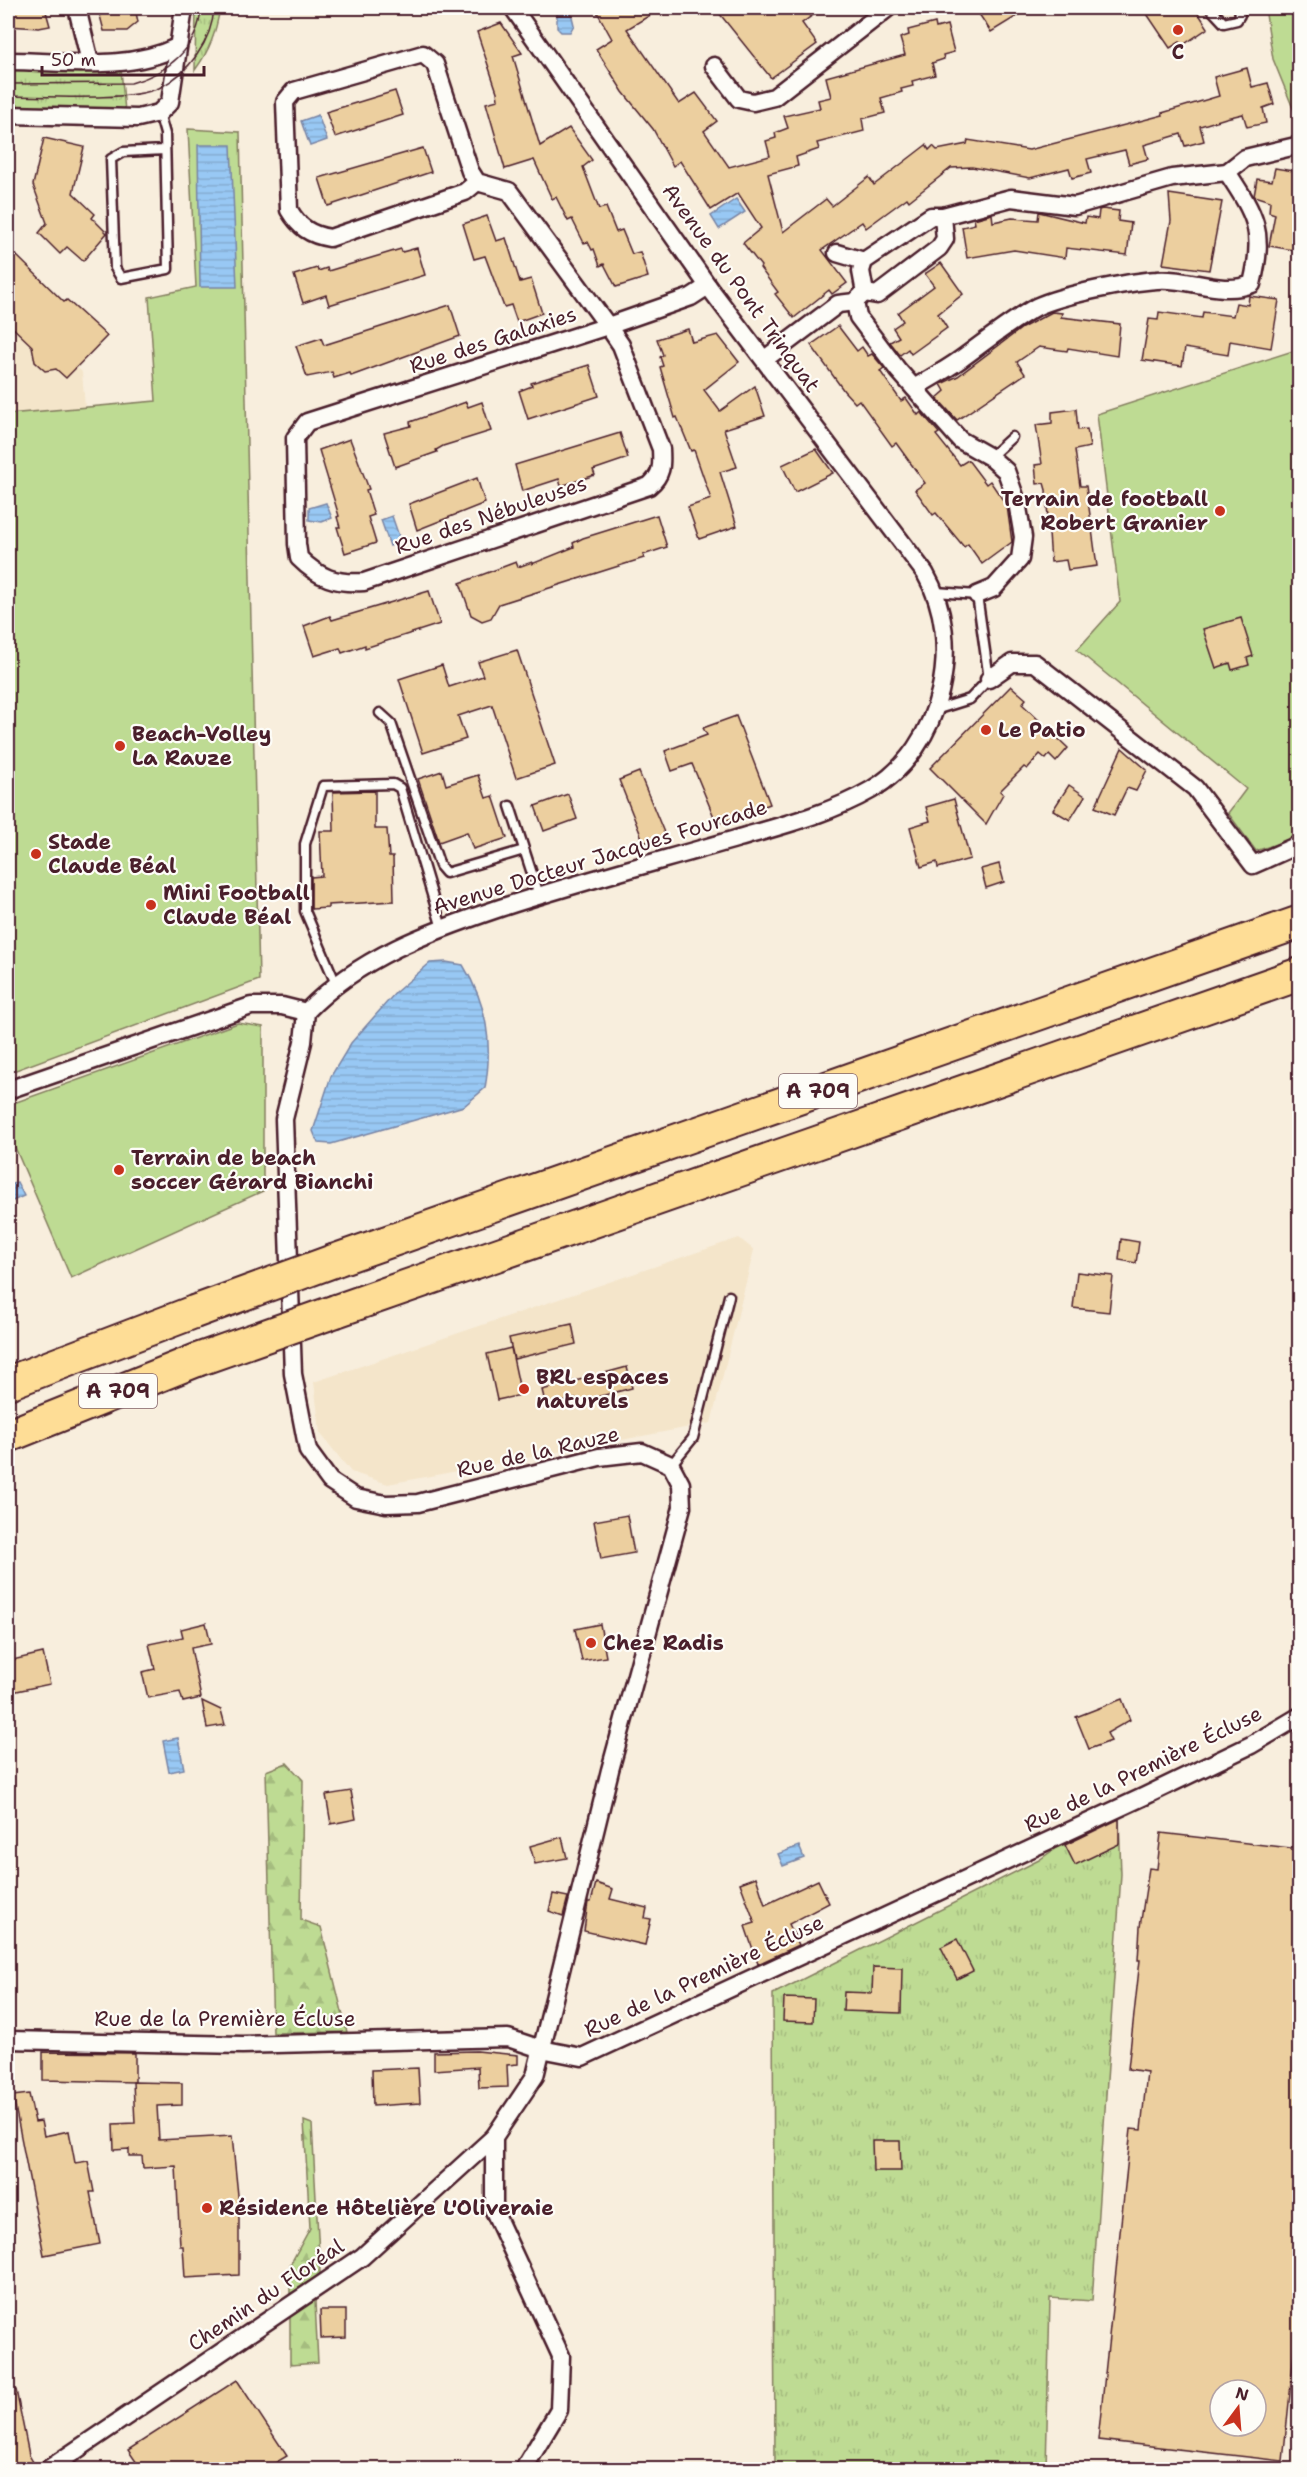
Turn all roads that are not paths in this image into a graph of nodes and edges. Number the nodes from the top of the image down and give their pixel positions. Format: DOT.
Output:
graph roads {
  1 [pos="77,8"];
  2 [pos="184,8"];
  3 [pos="513,8"];
  4 [pos="888,8"];
  5 [pos="1210,8"];
  6 [pos="1239,8"];
  7 [pos="177,47"];
  8 [pos="8,61"];
  9 [pos="90,62"];
  10 [pos="714,66"];
  11 [pos="159,113"];
  12 [pos="8,115"];
  13 [pos="1299,145"];
  14 [pos="165,150"];
  15 [pos="1227,172"];
  16 [pos="477,182"];
  17 [pos="943,216"];
  18 [pos="837,253"];
  19 [pos="864,261"];
  20 [pos="708,286"];
  21 [pos="860,297"];
  22 [pos="608,326"];
  23 [pos="765,359"];
  24 [pos="914,388"];
  25 [pos="1012,437"];
  26 [pos="295,438"];
  27 [pos="990,457"];
  28 [pos="936,592"];
  29 [pos="977,595"];
  30 [pos="988,679"];
  31 [pos="934,710"];
  32 [pos="380,713"];
  33 [pos="510,807"];
  34 [pos="1299,844"];
  35 [pos="524,850"];
  36 [pos="539,895"];
  37 [pos="1299,922"];
  38 [pos="442,928"];
  39 [pos="1299,974"];
  40 [pos="336,984"];
  41 [pos="306,1012"];
  42 [pos="8,1090"];
  43 [pos="729,1296"];
  44 [pos="8,1383"];
  45 [pos="8,1436"];
  46 [pos="671,1465"];
  47 [pos="1299,1716"];
  48 [pos="8,2040"];
  49 [pos="541,2049"];
  50 [pos="494,2137"];
  51 [pos="47,2469"];
  52 [pos="523,2469"];
  1 -- 9 [label="street"];
  2 -- 7 [label="street"];
  3 -- 20 [label="street, Avenue du Pont Trinquat"];
  4 -- 10 [label="street"];
  5 -- 6 [label="lane"];
  7 -- 9 [label="street"];
  7 -- 11 [label="street"];
  8 -- 9 [label="street"];
  11 -- 12 [label="street"];
  11 -- 14 [label="lane"];
  13 -- 15 [label="street"];
  14 -- 14 [label="lane"];
  15 -- 17 [label="street"];
  15 -- 24 [label="street"];
  16 -- 16 [label="street"];
  16 -- 22 [label="street, Rue des Nébuleuses"];
  17 -- 19 [label="street"];
  17 -- 21 [label="street"];
  18 -- 19 [label="street"];
  19 -- 21 [label="street"];
  20 -- 22 [label="street, Rue des Galaxies"];
  20 -- 23 [label="street, Avenue du Pont Trinquat"];
  21 -- 23 [label="street"];
  21 -- 24 [label="street"];
  22 -- 26 [label="street, Rue des Galaxies"];
  22 -- 26 [label="street, Rue des Nébuleuses"];
  23 -- 28 [label="street, Avenue du Pont Trinquat"];
  24 -- 27 [label="street"];
  25 -- 27 [label="lane"];
  27 -- 29 [label="street"];
  28 -- 29 [label="lane"];
  28 -- 31 [label="street, Avenue Docteur Jacques Fourcade"];
  29 -- 30 [label="lane"];
  30 -- 31 [label="lane"];
  30 -- 34 [label="street"];
  31 -- 36 [label="street, Avenue Docteur Jacques Fourcade"];
  32 -- 35 [label="lane"];
  33 -- 35 [label="lane"];
  35 -- 36 [label="lane"];
  36 -- 38 [label="street, Avenue Docteur Jacques Fourcade"];
  37 -- 44 [label="highway, A 709, bridge"];
  38 -- 40 [label="street, Avenue Docteur Jacques Fourcade"];
  38 -- 40 [label="lane"];
  39 -- 45 [label="highway, A 709, bridge"];
  40 -- 41 [label="street, Avenue Docteur Jacques Fourcade"];
  41 -- 42 [label="street"];
  41 -- 46 [label="street, Rue de la Rauze"];
  43 -- 46 [label="lane"];
  46 -- 49 [label="street"];
  47 -- 49 [label="street, Rue de la Première Écluse"];
  48 -- 49 [label="street, Rue de la Première Écluse"];
  49 -- 50 [label="street, Chemin du Floréal"];
  50 -- 51 [label="street, Chemin du Floréal"];
  50 -- 52 [label="street"];
}
